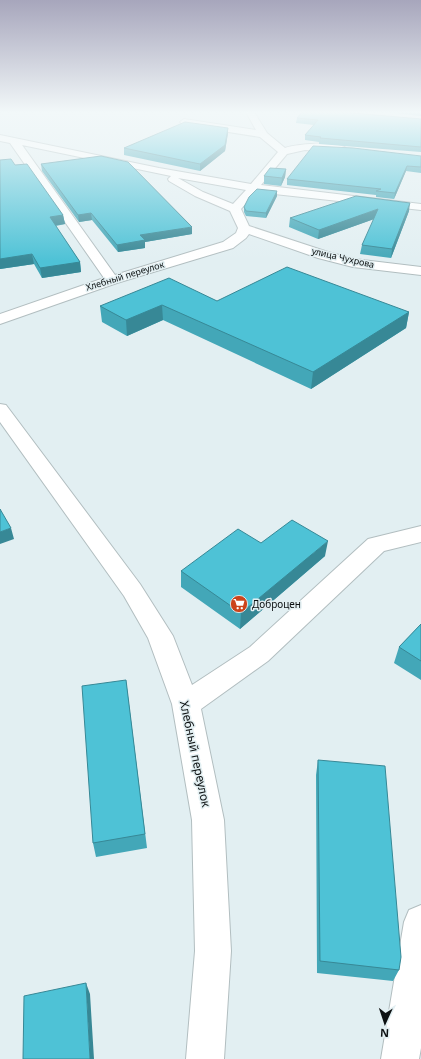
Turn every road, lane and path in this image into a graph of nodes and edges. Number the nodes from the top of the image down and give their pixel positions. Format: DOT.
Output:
graph roads {
  1 [pos="28,161"];
  2 [pos="114,161"];
  3 [pos="276,161"];
  4 [pos="159,171"];
  5 [pos="254,188"];
  6 [pos="421,207"];
  7 [pos="235,210"];
  8 [pos="244,228"];
  9 [pos="421,271"];
  10 [pos="112,280"];
  11 [pos="0,319"];
  12 [pos="0,408"];
  13 [pos="421,534"];
  14 [pos="186,704"];
  15 [pos="421,922"];
  16 [pos="205,1059"];
  17 [pos="400,1059"];
  1 -- 10 [label="street"];
  2 -- 4 [label="street"];
  3 -- 5 [label="street"];
  4 -- 5 [label="street"];
  4 -- 7 [label="street"];
  5 -- 6 [label="street"];
  5 -- 7 [label="street"];
  7 -- 8 [label="street"];
  8 -- 9 [label="street, улица Чухрова"];
  8 -- 10 [label="street, Хлебный переулок"];
  10 -- 11 [label="street, Хлебный переулок"];
  12 -- 14 [label="street, Хлебный переулок"];
  13 -- 14 [label="street"];
  14 -- 16 [label="street, Хлебный переулок"];
  15 -- 17 [label="street"];
}
